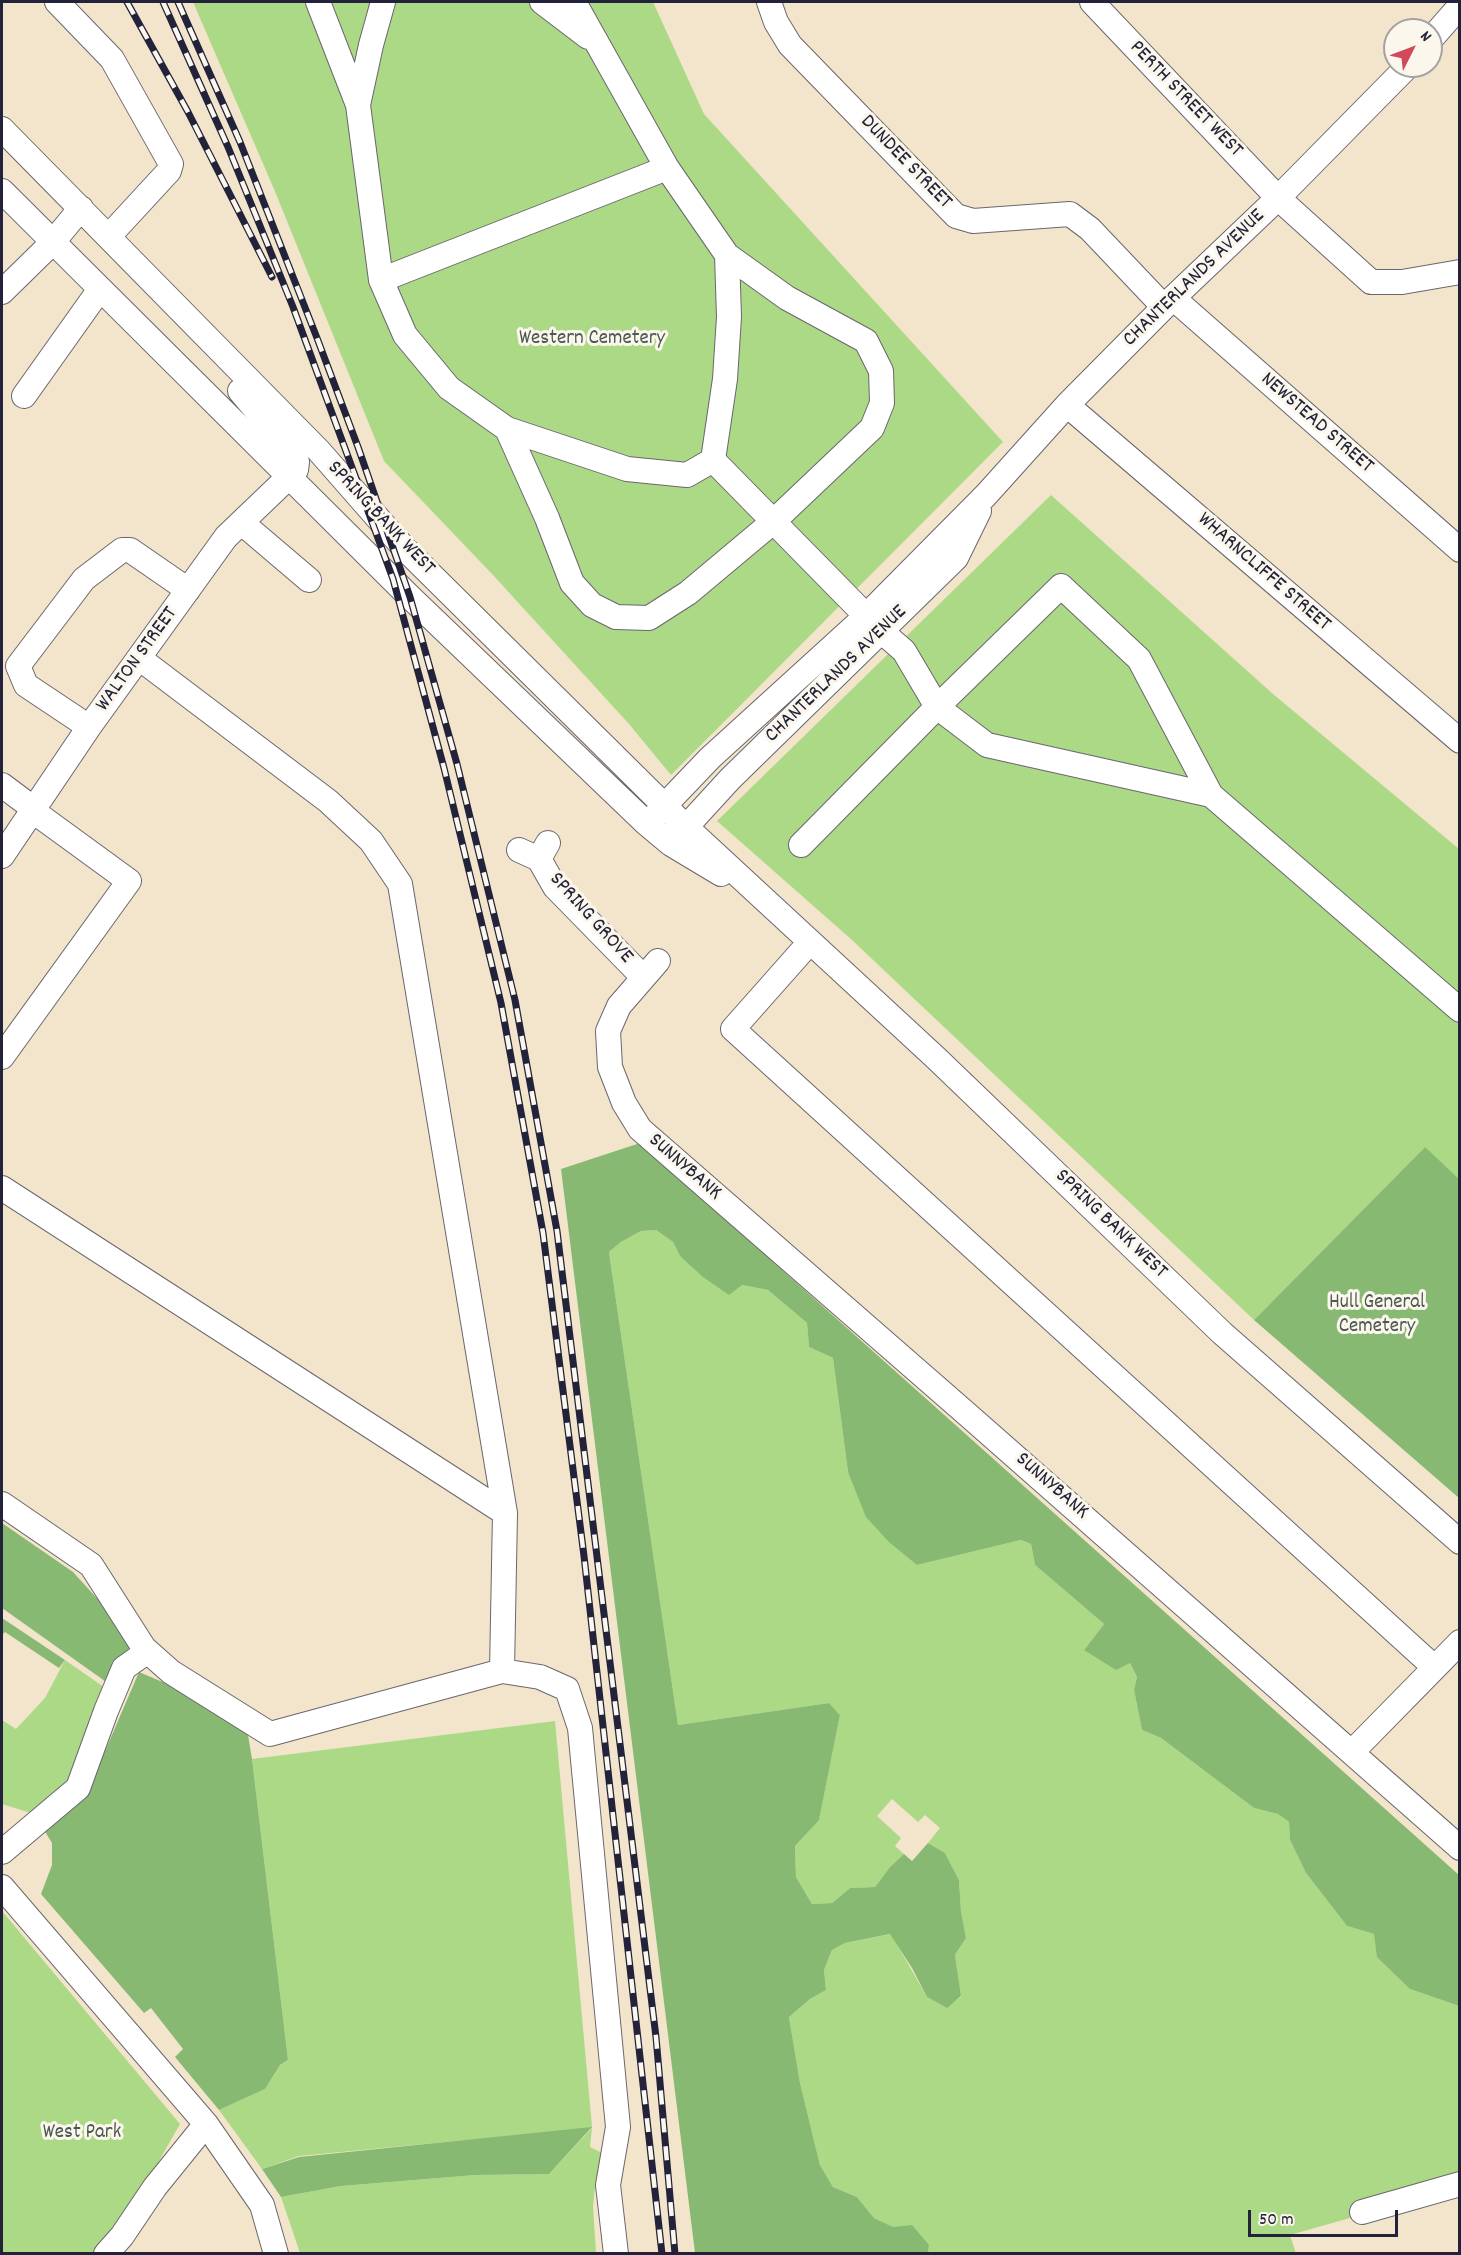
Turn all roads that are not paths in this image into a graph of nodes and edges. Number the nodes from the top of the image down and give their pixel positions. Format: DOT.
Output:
graph roads {
  1 [pos="57,2"];
  2 [pos="318,2"];
  3 [pos="383,2"];
  4 [pos="542,2"];
  5 [pos="574,2"];
  6 [pos="769,2"];
  7 [pos="1092,2"];
  8 [pos="1460,6"];
  9 [pos="1443,25"];
  10 [pos="597,44"];
  11 [pos="1396,78"];
  12 [pos="358,105"];
  13 [pos="2,129"];
  14 [pos="667,168"];
  15 [pos="2,191"];
  16 [pos="1278,198"];
  17 [pos="81,208"];
  18 [pos="109,236"];
  19 [pos="53,242"];
  20 [pos="727,255"];
  21 [pos="1460,272"];
  22 [pos="381,280"];
  23 [pos="100,289"];
  24 [pos="2,292"];
  25 [pos="1169,302"];
  26 [pos="200,332"];
  27 [pos="24,396"];
  28 [pos="1067,405"];
  29 [pos="507,429"];
  30 [pos="713,460"];
  31 [pos="291,477"];
  32 [pos="774,521"];
  33 [pos="242,523"];
  34 [pos="1460,550"];
  35 [pos="309,580"];
  36 [pos="188,590"];
  37 [pos="873,623"];
  38 [pos="140,658"];
  39 [pos="937,706"];
  40 [pos="89,727"];
  41 [pos="1460,741"];
  42 [pos="2,785"];
  43 [pos="1211,795"];
  44 [pos="666,806"];
  45 [pos="34,810"];
  46 [pos="647,824"];
  47 [pos="678,835"];
  48 [pos="801,845"];
  49 [pos="536,851"];
  50 [pos="2,856"];
  51 [pos="810,942"];
  52 [pos="1460,1010"];
  53 [pos="2,1057"];
  54 [pos="640,1129"];
  55 [pos="2,1188"];
  56 [pos="2,1504"];
  57 [pos="505,1513"];
  58 [pos="1460,1542"];
  59 [pos="1460,1642"];
  60 [pos="144,1648"];
  61 [pos="1434,1667"];
  62 [pos="502,1671"];
  63 [pos="1352,1752"];
  64 [pos="1460,1848"];
  65 [pos="2,1852"];
  66 [pos="2,1887"];
  67 [pos="206,2124"];
  68 [pos="1460,2184"];
  69 [pos="1362,2212"];
  70 [pos="106,2253"];
  71 [pos="276,2253"];
  72 [pos="616,2253"];
  1 -- 18 [label="street"];
  2 -- 12 [label="street"];
  3 -- 12 [label="street"];
  4 -- 10 [label="street"];
  5 -- 10 [label="street"];
  6 -- 25 [label="street, DUNDEE STREET"];
  7 -- 16 [label="street, PERTH STREET WEST"];
  8 -- 9 [label="street"];
  10 -- 14 [label="street"];
  11 -- 16 [label="street, CHANTERLANDS AVENUE"];
  12 -- 22 [label="street"];
  13 -- 17 [label="street, SPRING BANK WEST"];
  14 -- 20 [label="street"];
  14 -- 22 [label="street"];
  15 -- 19 [label="street, SPRING BANK WEST"];
  16 -- 21 [label="street, PERTH STREET WEST"];
  16 -- 25 [label="street, CHANTERLANDS AVENUE"];
  17 -- 18 [label="street, SPRING BANK WEST"];
  17 -- 19 [label="street"];
  18 -- 26 [label="street, SPRING BANK WEST"];
  19 -- 23 [label="street, SPRING BANK WEST"];
  19 -- 24 [label="street"];
  20 -- 30 [label="street"];
  20 -- 32 [label="street"];
  22 -- 29 [label="street"];
  23 -- 27 [label="street"];
  23 -- 31 [label="street, SPRING BANK WEST"];
  25 -- 28 [label="street, CHANTERLANDS AVENUE"];
  25 -- 34 [label="street, NEWSTEAD STREET"];
  26 -- 31 [label="street"];
  26 -- 44 [label="street, SPRING BANK WEST"];
  28 -- 37 [label="street, CHANTERLANDS AVENUE"];
  28 -- 41 [label="street, WHARNCLIFFE STREET"];
  29 -- 30 [label="street"];
  29 -- 32 [label="street"];
  30 -- 32 [label="street"];
  31 -- 33 [label="street, WALTON STREET"];
  31 -- 46 [label="street, SPRING BANK WEST"];
  32 -- 37 [label="street"];
  33 -- 35 [label="street"];
  33 -- 36 [label="street, WALTON STREET"];
  36 -- 38 [label="street, WALTON STREET"];
  36 -- 40 [label="street"];
  37 -- 39 [label="street"];
  37 -- 44 [label="street, CHANTERLANDS AVENUE"];
  37 -- 47 [label="street, CHANTERLANDS AVENUE"];
  38 -- 40 [label="street, WALTON STREET"];
  38 -- 57 [label="street"];
  39 -- 43 [label="street"];
  39 -- 43 [label="street"];
  39 -- 48 [label="street"];
  40 -- 45 [label="street, WALTON STREET"];
  42 -- 45 [label="street"];
  43 -- 52 [label="street"];
  44 -- 46 [label="street, CHANTERLANDS AVENUE"];
  44 -- 47 [label="street, SPRING BANK WEST"];
  45 -- 50 [label="street, WALTON STREET"];
  45 -- 53 [label="street"];
  46 -- 47 [label="street, SPRING BANK WEST"];
  47 -- 51 [label="street, SPRING BANK WEST"];
  49 -- 54 [label="street, SPRING GROVE"];
  51 -- 58 [label="street, SPRING BANK WEST"];
  51 -- 61 [label="street"];
  54 -- 63 [label="street, SUNNYBANK"];
  55 -- 57 [label="street"];
  56 -- 60 [label="street"];
  57 -- 62 [label="street"];
  59 -- 61 [label="street"];
  60 -- 62 [label="street"];
  60 -- 65 [label="street"];
  61 -- 63 [label="street"];
  62 -- 72 [label="street"];
  63 -- 64 [label="street, SUNNYBANK"];
  66 -- 67 [label="street"];
  67 -- 70 [label="street"];
  67 -- 71 [label="street"];
  68 -- 69 [label="street"];
}
